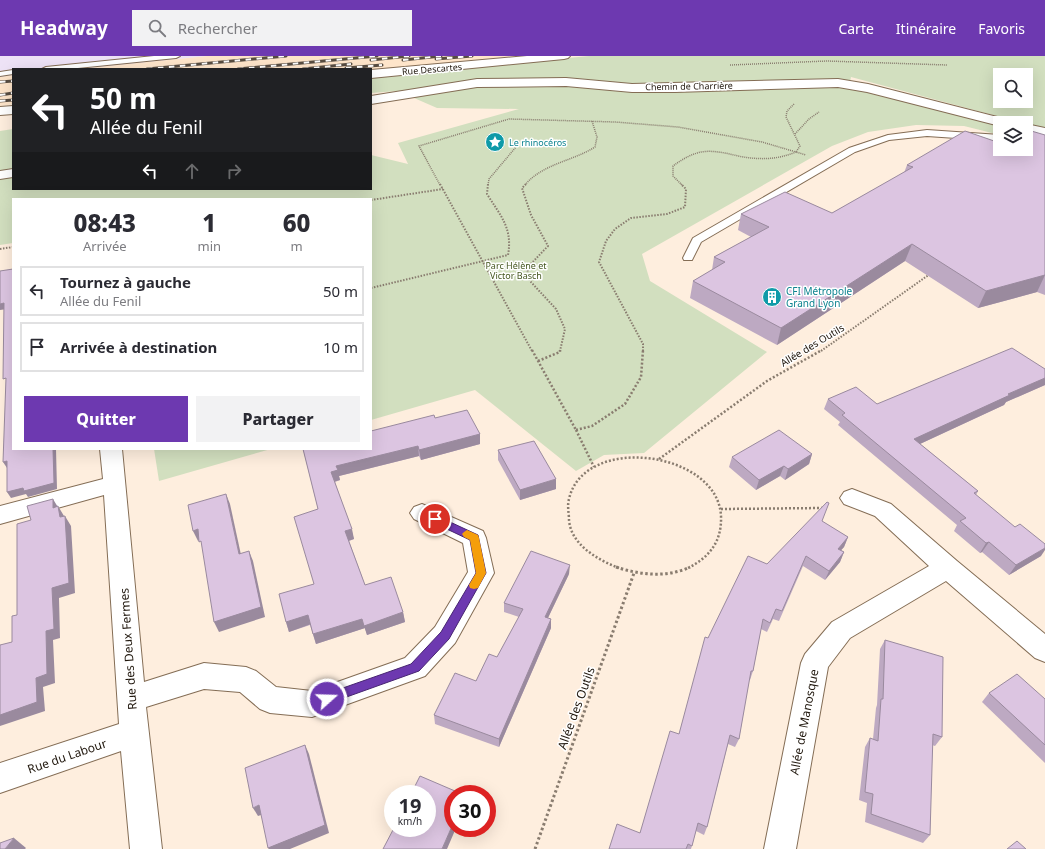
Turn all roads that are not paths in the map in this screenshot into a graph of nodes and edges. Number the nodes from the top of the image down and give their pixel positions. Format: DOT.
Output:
graph roads {
  1 [pos="176,56"];
  2 [pos="564,56"];
  3 [pos="56,68"];
  4 [pos="12,72"];
  5 [pos="0,74"];
  6 [pos="372,74"];
  7 [pos="372,100"];
  8 [pos="12,110"];
  9 [pos="0,111"];
  10 [pos="993,120"];
  11 [pos="1033,129"];
  12 [pos="1045,132"];
  13 [pos="993,138"];
  14 [pos="12,173"];
  15 [pos="0,175"];
  16 [pos="688,258"];
  17 [pos="111,450"];
  18 [pos="115,484"];
  19 [pos="852,498"];
  20 [pos="422,513"];
  21 [pos="0,516"];
  22 [pos="948,568"];
  23 [pos="1045,650"];
  24 [pos="131,699"];
  25 [pos="134,733"];
  26 [pos="0,778"];
  27 [pos="146,849"];
  28 [pos="780,849"];
  1 -- 3 [label="lane"];
  2 -- 6 [label="street, Rue Descartes"];
  4 -- 5 [label="lane"];
  7 -- 10 [label="street, Chemin de Charrière"];
  8 -- 9 [label="street"];
  11 -- 12 [label="street"];
  13 -- 16 [label="lane"];
  14 -- 15 [label="street"];
  17 -- 18 [label="street, Rue des Deux Fermes"];
  18 -- 21 [label="street"];
  18 -- 24 [label="street, Rue des Deux Fermes"];
  19 -- 22 [label="street"];
  20 -- 24 [label="street"];
  22 -- 23 [label="street"];
  22 -- 28 [label="street, Allée de Manosque"];
  24 -- 25 [label="street, Rue des Deux Fermes"];
  25 -- 26 [label="street, Rue du Labour"];
  25 -- 27 [label="street, Rue des Deux Fermes"];
}
